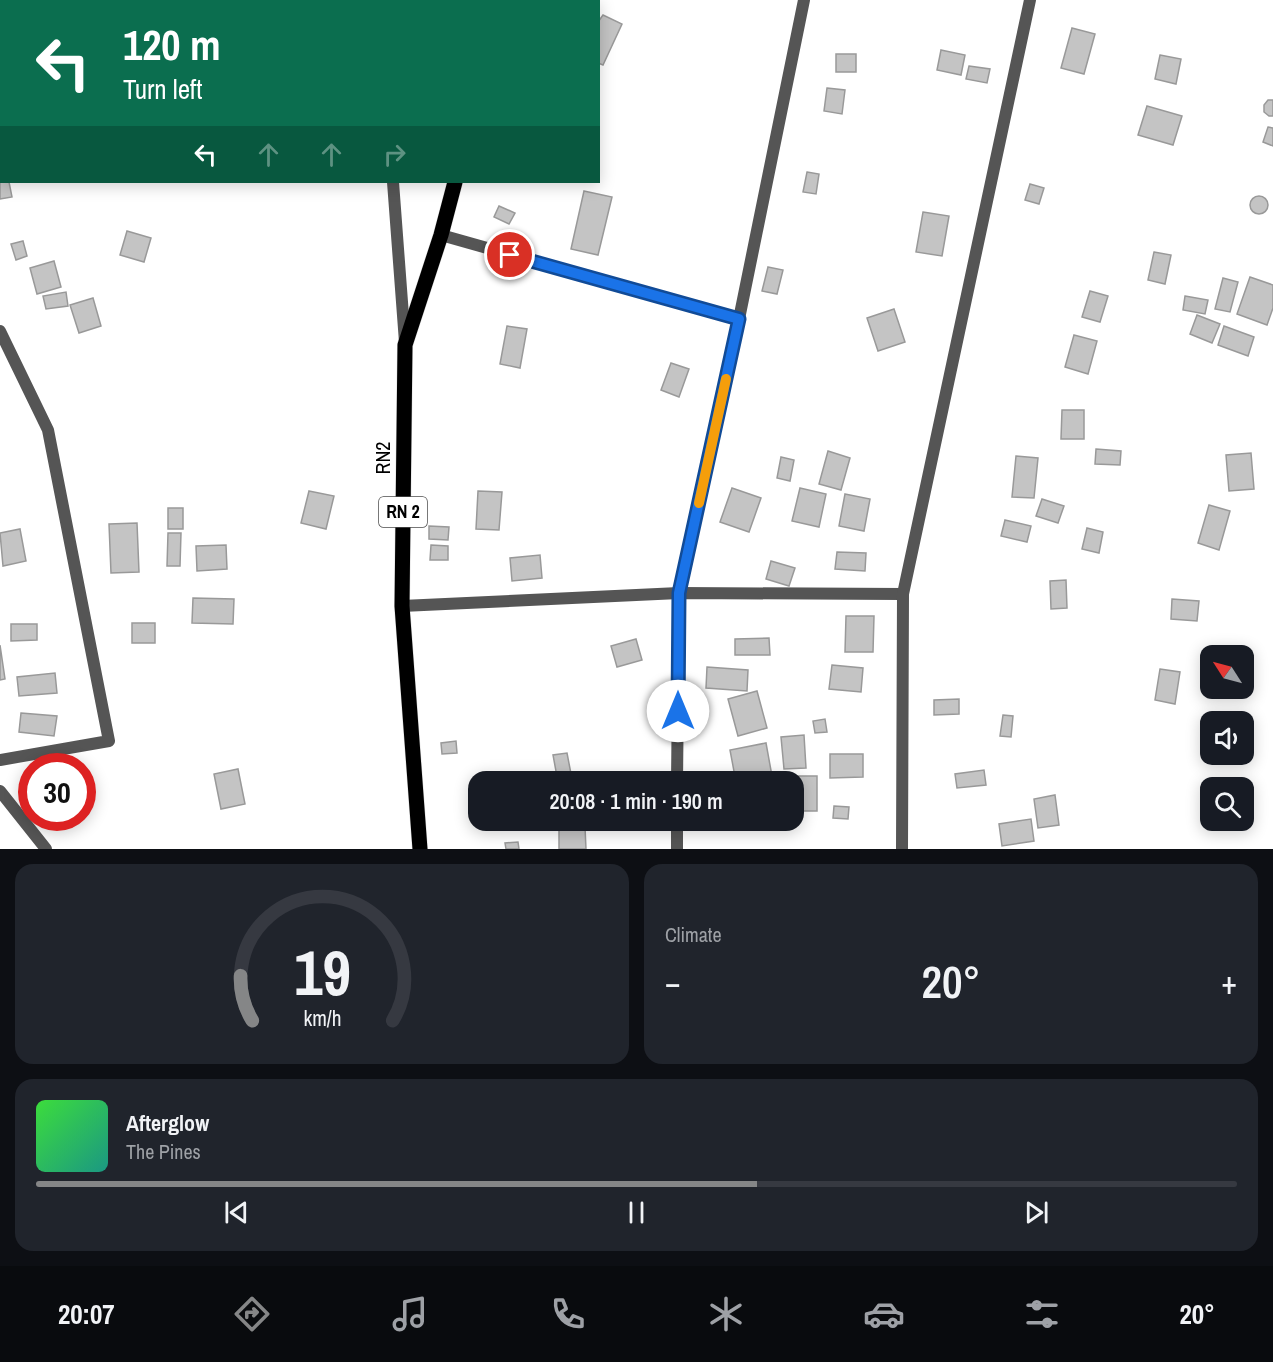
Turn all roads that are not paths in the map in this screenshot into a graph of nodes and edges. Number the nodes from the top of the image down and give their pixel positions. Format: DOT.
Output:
graph roads {
  1 [pos="804,0"];
  2 [pos="1030,0"];
  3 [pos="393,183"];
  4 [pos="455,183"];
  5 [pos="441,235"];
  6 [pos="739,319"];
  7 [pos="0,331"];
  8 [pos="405,345"];
  9 [pos="679,593"];
  10 [pos="903,594"];
  11 [pos="402,606"];
  12 [pos="0,760"];
  13 [pos="678,771"];
  14 [pos="0,791"];
  15 [pos="677,831"];
  16 [pos="46,849"];
  17 [pos="420,849"];
  18 [pos="677,849"];
  19 [pos="902,849"];
  1 -- 6 [label="street"];
  2 -- 10 [label="street"];
  3 -- 8 [label="street"];
  4 -- 5 [label="main road, RN2 / RN 2"];
  5 -- 6 [label="street"];
  5 -- 8 [label="main road, RN2 / RN 2"];
  6 -- 9 [label="street"];
  7 -- 12 [label="street"];
  8 -- 11 [label="main road, RN2 / RN 2"];
  9 -- 10 [label="street"];
  9 -- 11 [label="street"];
  9 -- 13 [label="street"];
  10 -- 19 [label="street"];
  11 -- 17 [label="main road, RN2 / RN 2"];
  14 -- 16 [label="street"];
  15 -- 18 [label="street"];
}
